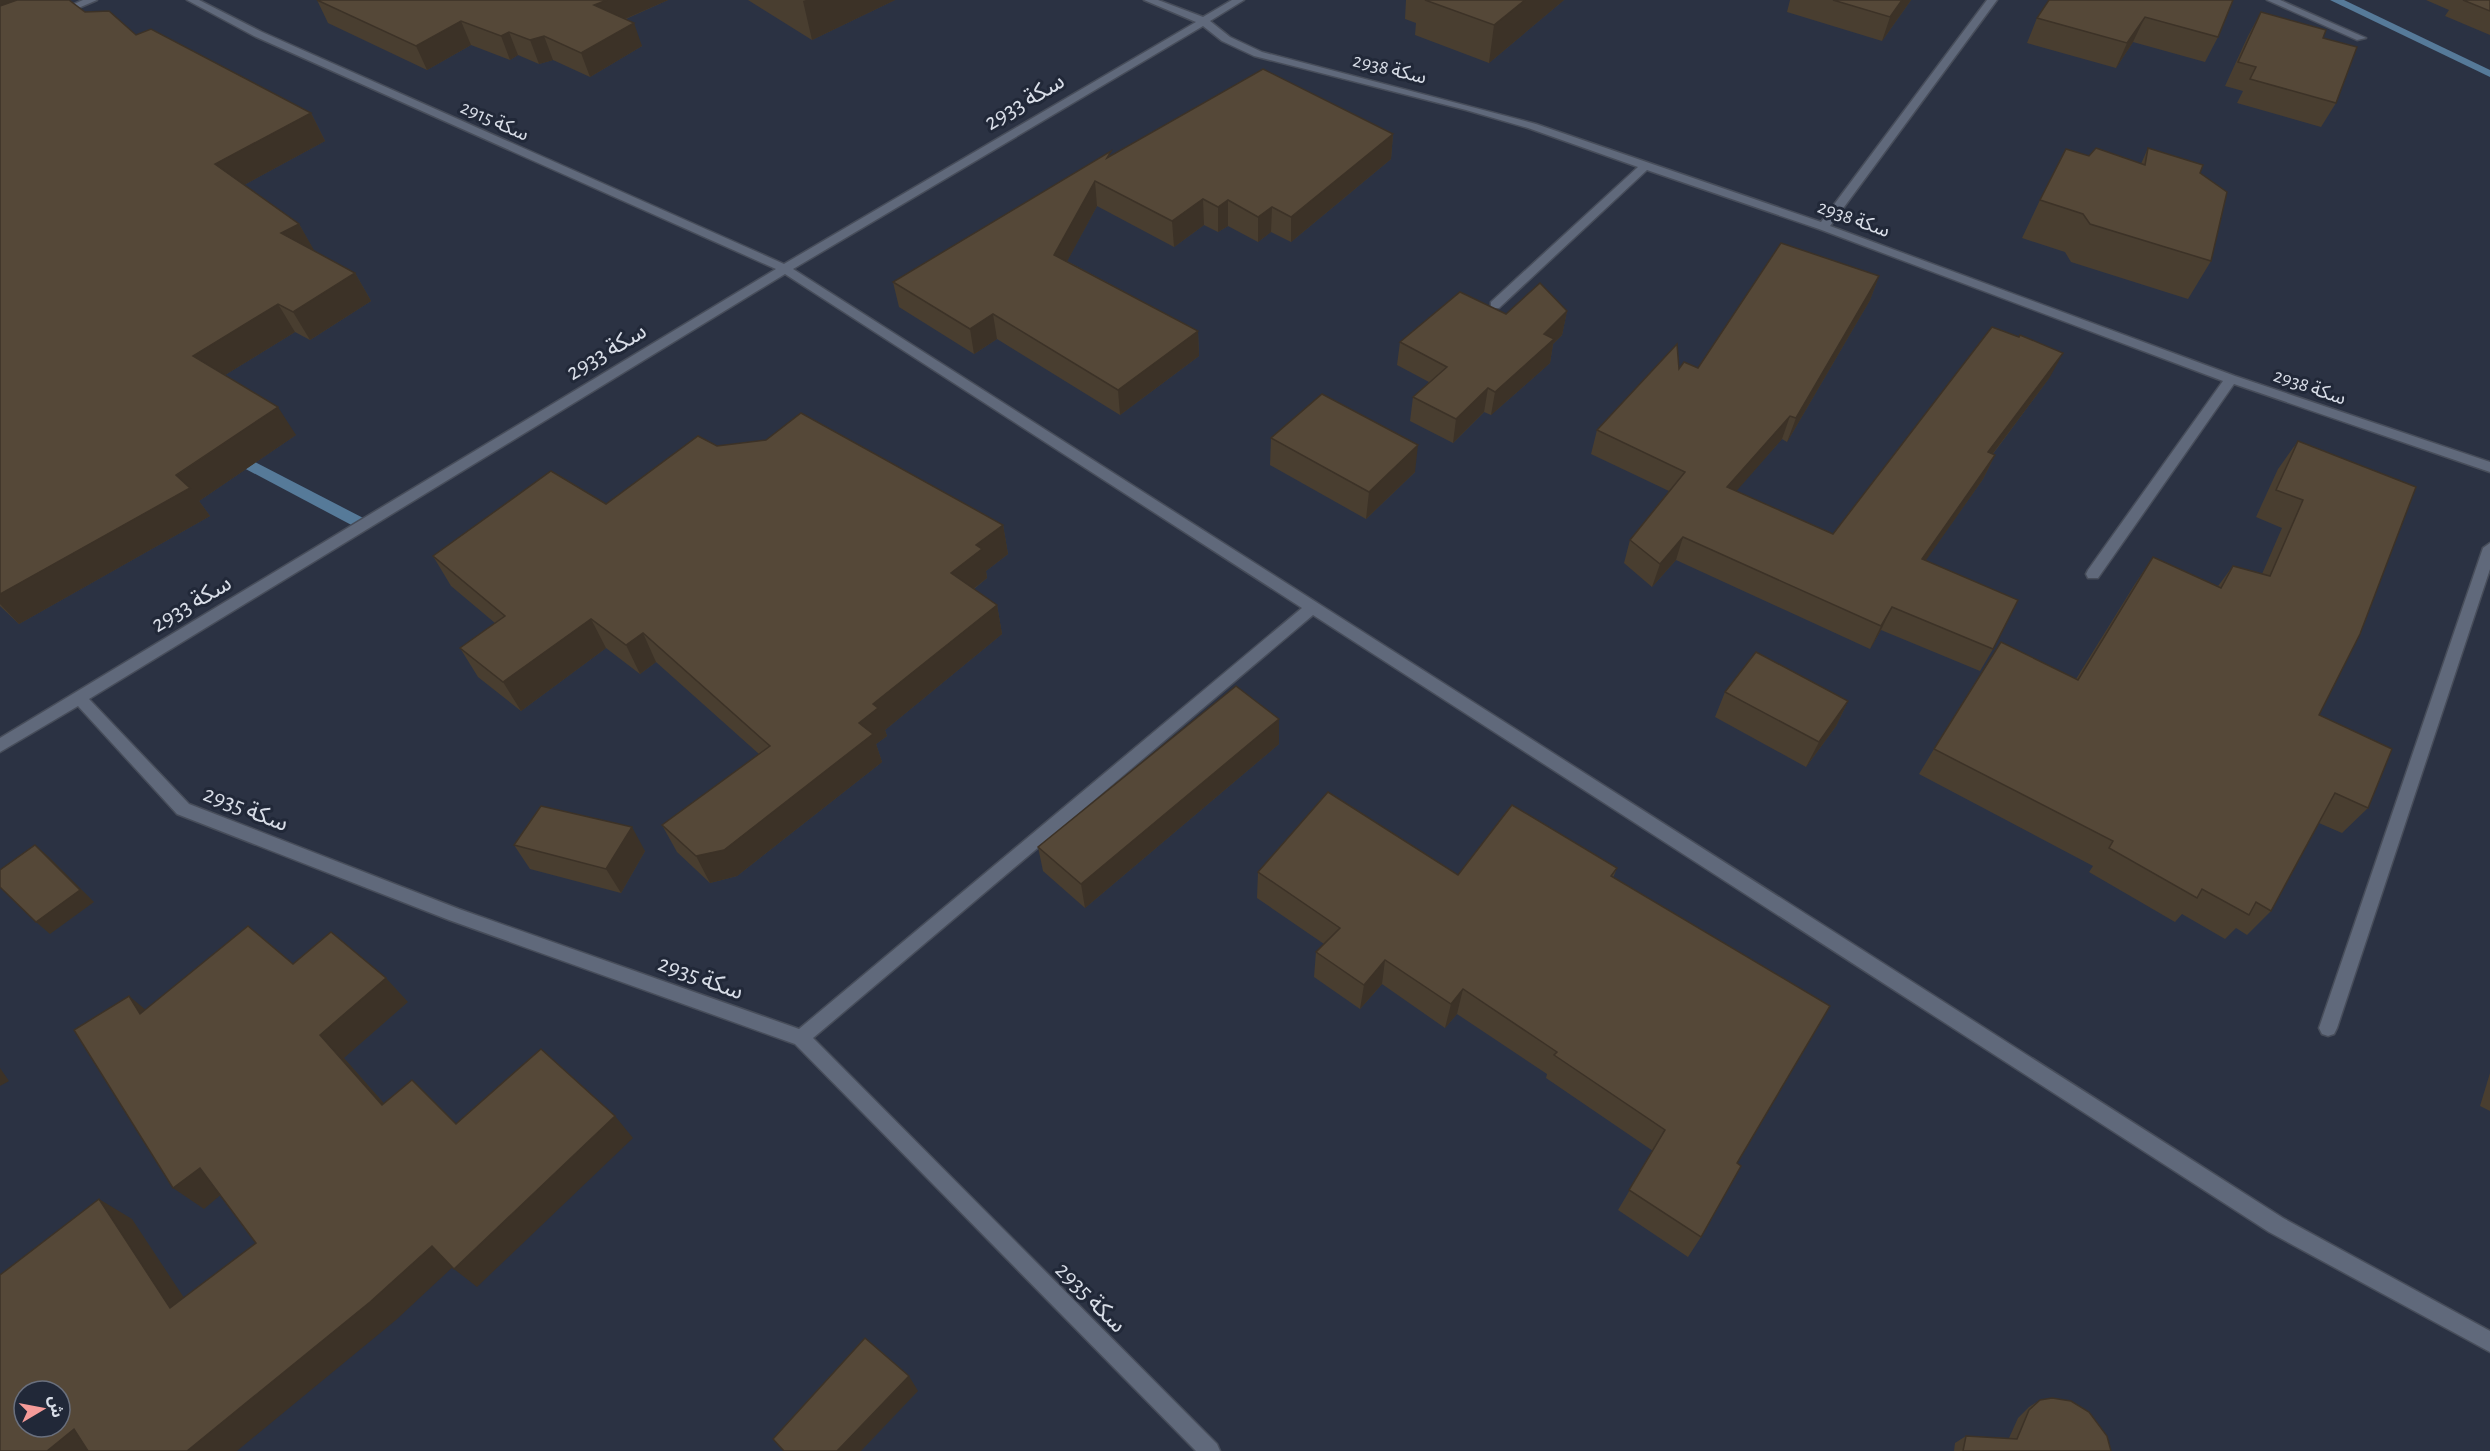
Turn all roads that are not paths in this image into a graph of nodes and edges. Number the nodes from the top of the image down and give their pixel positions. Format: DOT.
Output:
graph roads {
  1 [pos="92,0"];
  2 [pos="192,0"];
  3 [pos="220,0"];
  4 [pos="1149,0"];
  5 [pos="1239,0"];
  6 [pos="1992,0"];
  7 [pos="2272,0"];
  8 [pos="205,7"];
  9 [pos="51,16"];
  10 [pos="1203,21"];
  11 [pos="2361,38"];
  12 [pos="1644,166"];
  13 [pos="1823,227"];
  14 [pos="785,268"];
  15 [pos="1495,305"];
  16 [pos="2230,379"];
  17 [pos="2490,467"];
  18 [pos="2490,548"];
  19 [pos="2092,574"];
  20 [pos="1312,607"];
  21 [pos="79,698"];
  22 [pos="0,746"];
  23 [pos="2328,1029"];
  24 [pos="801,1038"];
  25 [pos="2490,1342"];
  26 [pos="1210,1451"];
  1 -- 9 [label="street"];
  2 -- 8 [label="street, سكة 2915"];
  3 -- 8 [label="street"];
  4 -- 10 [label="street, سكة 2938"];
  5 -- 10 [label="street, سكة 2933"];
  6 -- 13 [label="street"];
  7 -- 11 [label="street"];
  8 -- 14 [label="street, سكة 2915"];
  10 -- 12 [label="street, سكة 2938"];
  10 -- 14 [label="street, سكة 2933"];
  12 -- 13 [label="street, سكة 2938"];
  12 -- 15 [label="street"];
  13 -- 16 [label="street, سكة 2938"];
  14 -- 20 [label="street, سكة 2915"];
  14 -- 21 [label="street, سكة 2933"];
  16 -- 17 [label="street, سكة 2938"];
  16 -- 19 [label="street"];
  18 -- 23 [label="street"];
  20 -- 24 [label="street"];
  20 -- 25 [label="street, سكة 2915"];
  21 -- 22 [label="street, سكة 2933"];
  21 -- 24 [label="street, سكة 2935"];
  24 -- 26 [label="street, سكة 2935"];
}
